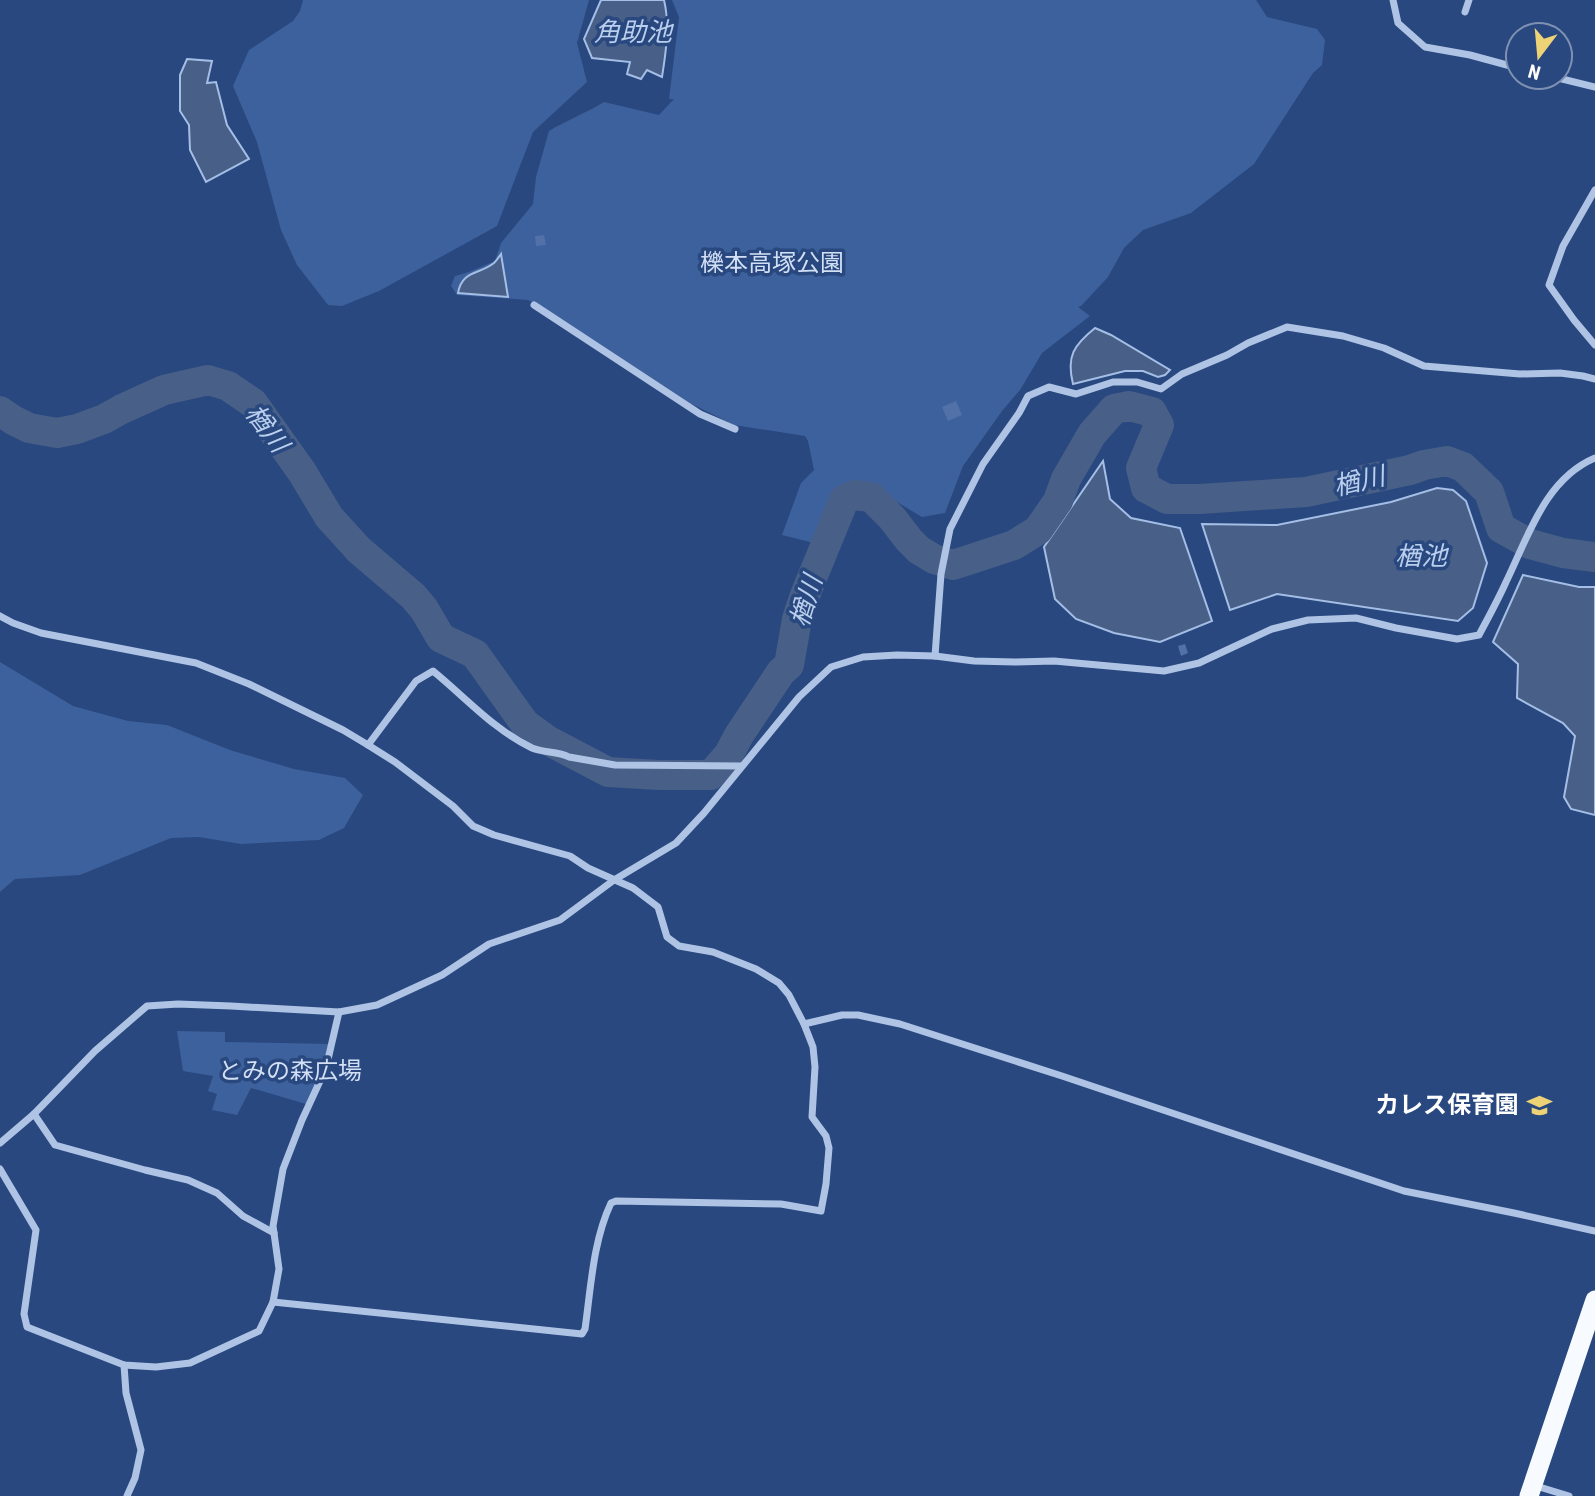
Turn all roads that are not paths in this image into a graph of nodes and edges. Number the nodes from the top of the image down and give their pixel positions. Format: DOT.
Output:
graph roads {
  1 [pos="1394,0"];
  2 [pos="1469,0"];
  3 [pos="1465,12"];
  4 [pos="1504,64"];
  5 [pos="1574,82"];
  6 [pos="1595,87"];
  7 [pos="1595,190"];
  8 [pos="534,306"];
  9 [pos="1595,345"];
  10 [pos="1595,379"];
  11 [pos="735,429"];
  12 [pos="1595,458"];
  13 [pos="0,616"];
  14 [pos="935,656"];
  15 [pos="368,745"];
  16 [pos="741,766"];
  17 [pos="614,880"];
  18 [pos="339,1012"];
  19 [pos="804,1024"];
  20 [pos="34,1114"];
  21 [pos="0,1143"];
  22 [pos="0,1169"];
  23 [pos="1595,1231"];
  24 [pos="274,1233"];
  25 [pos="1595,1300"];
  26 [pos="274,1302"];
  27 [pos="124,1365"];
  28 [pos="1531,1490"];
  29 [pos="127,1496"];
  30 [pos="1569,1496"];
  1 -- 4 [label="street"];
  2 -- 3 [label="street"];
  5 -- 6 [label="street"];
  7 -- 9 [label="street"];
  8 -- 11 [label="street"];
  10 -- 14 [label="street"];
  12 -- 14 [label="street"];
  13 -- 15 [label="street"];
  14 -- 16 [label="street"];
  15 -- 16 [label="street"];
  15 -- 17 [label="street"];
  16 -- 17 [label="street"];
  17 -- 18 [label="street"];
  17 -- 19 [label="street"];
  18 -- 20 [label="street"];
  18 -- 24 [label="street"];
  19 -- 23 [label="street"];
  19 -- 26 [label="street"];
  20 -- 21 [label="street"];
  20 -- 24 [label="street"];
  22 -- 27 [label="street"];
  24 -- 26 [label="street"];
  25 -- 28 [label="highway"];
  26 -- 27 [label="street"];
  27 -- 29 [label="street"];
  28 -- 30 [label="street"];
}
